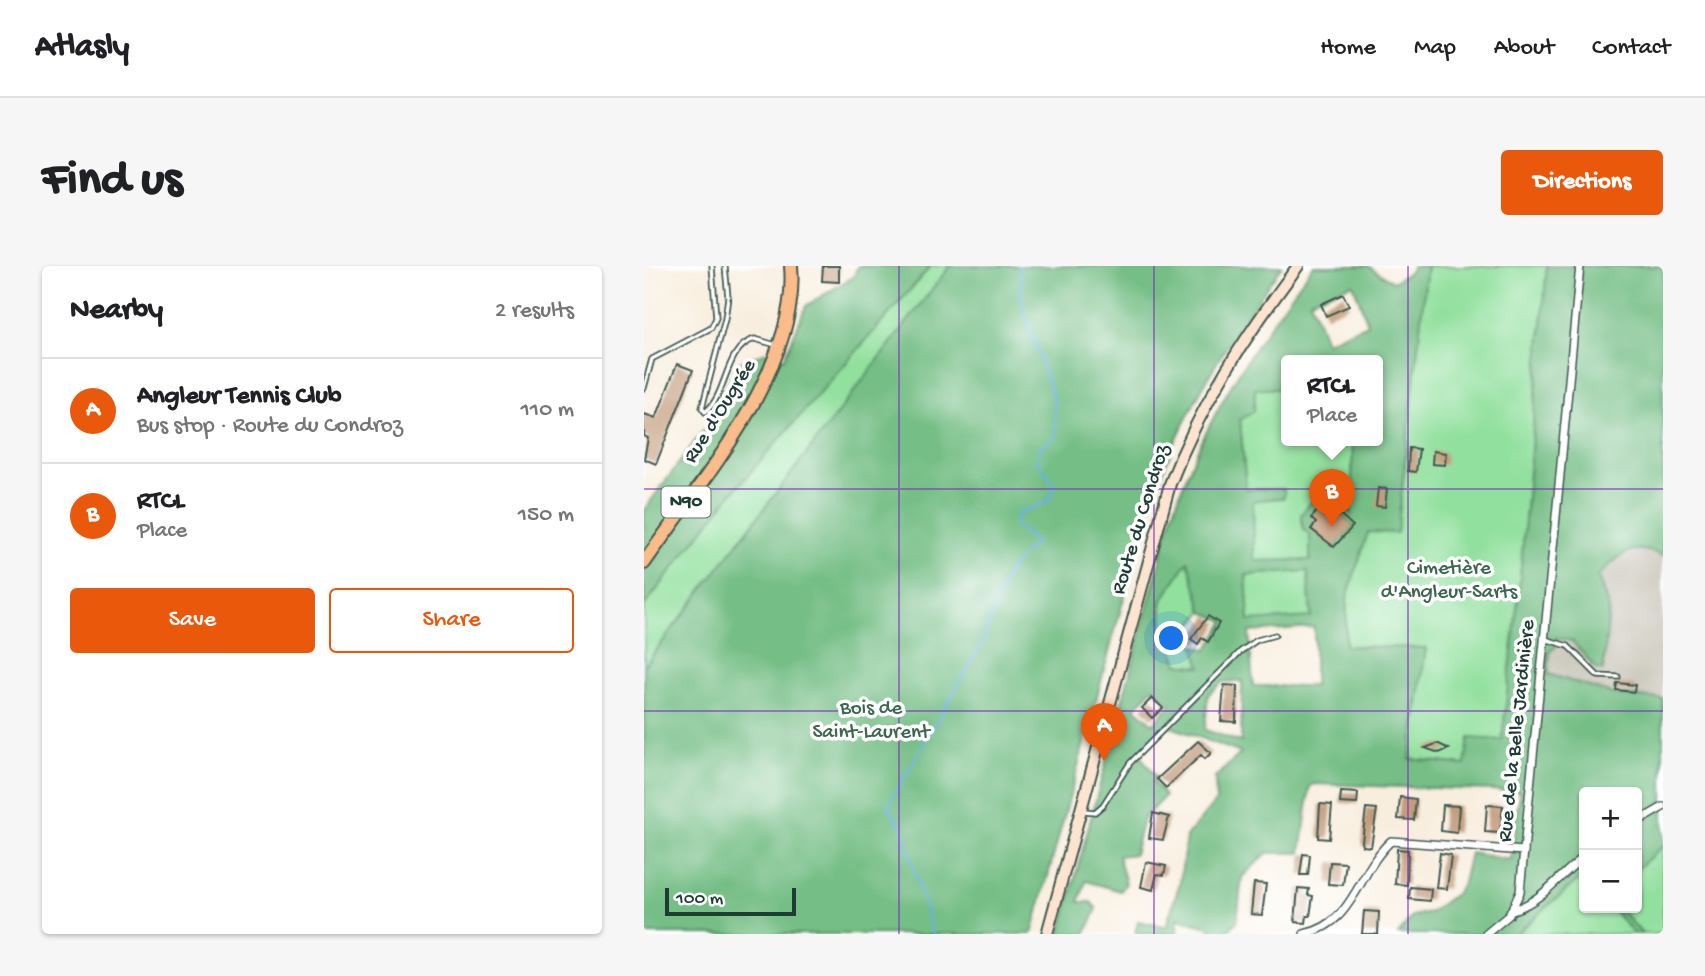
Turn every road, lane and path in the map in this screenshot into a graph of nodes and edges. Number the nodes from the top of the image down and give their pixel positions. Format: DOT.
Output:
graph roads {
  1 [pos="712,266"];
  2 [pos="725,266"];
  3 [pos="791,266"];
  4 [pos="1298,266"];
  5 [pos="1580,266"];
  6 [pos="781,346"];
  7 [pos="644,388"];
  8 [pos="644,563"];
  9 [pos="1275,635"];
  10 [pos="1545,639"];
  11 [pos="1618,677"];
  12 [pos="1663,807"];
  13 [pos="1081,810"];
  14 [pos="1642,819"];
  15 [pos="1524,851"];
  16 [pos="1579,861"];
  17 [pos="1513,910"];
  18 [pos="1490,933"];
  19 [pos="1047,934"];
  20 [pos="1304,934"];
  1 -- 7 [label="lane"];
  2 -- 6 [label="lane"];
  3 -- 6 [label="main road, Rue d'Ougrée / N90"];
  4 -- 13 [label="main road, Route du Condroz"];
  5 -- 10 [label="street, Rue de la Belle Jardinière"];
  6 -- 8 [label="main road, Rue d'Ougrée / N90"];
  9 -- 13 [label="lane"];
  10 -- 11 [label="lane"];
  10 -- 15 [label="street, Rue de la Belle Jardinière"];
  12 -- 14 [label="street"];
  13 -- 19 [label="main road, Route du Condroz"];
  15 -- 17 [label="street, Rue de la Belle Jardinière"];
  15 -- 20 [label="street"];
  16 -- 17 [label="street"];
  17 -- 18 [label="street"];
}
